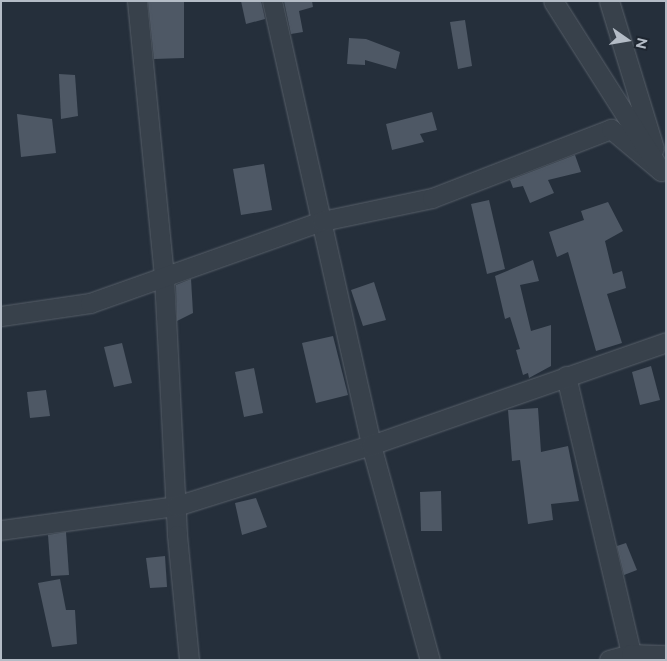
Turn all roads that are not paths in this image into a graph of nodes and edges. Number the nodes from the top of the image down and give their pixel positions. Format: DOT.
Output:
graph roads {
  1 [pos="137,1"];
  2 [pos="272,1"];
  3 [pos="553,1"];
  4 [pos="610,1"];
  5 [pos="663,174"];
  6 [pos="322,221"];
  7 [pos="164,277"];
  8 [pos="1,316"];
  9 [pos="666,342"];
  10 [pos="566,376"];
  11 [pos="371,445"];
  12 [pos="176,506"];
  13 [pos="1,530"];
  14 [pos="631,654"];
  15 [pos="666,656"];
  16 [pos="189,660"];
  17 [pos="430,660"];
  18 [pos="609,660"];
  1 -- 7 [label="street"];
  2 -- 6 [label="street"];
  3 -- 5 [label="street"];
  4 -- 5 [label="street"];
  5 -- 6 [label="street"];
  6 -- 7 [label="street"];
  6 -- 11 [label="street"];
  7 -- 8 [label="street"];
  7 -- 12 [label="street"];
  9 -- 10 [label="street"];
  10 -- 11 [label="street"];
  10 -- 14 [label="street"];
  11 -- 12 [label="street"];
  11 -- 17 [label="street"];
  12 -- 13 [label="street"];
  12 -- 16 [label="street"];
  14 -- 15 [label="street"];
  14 -- 18 [label="street"];
}
